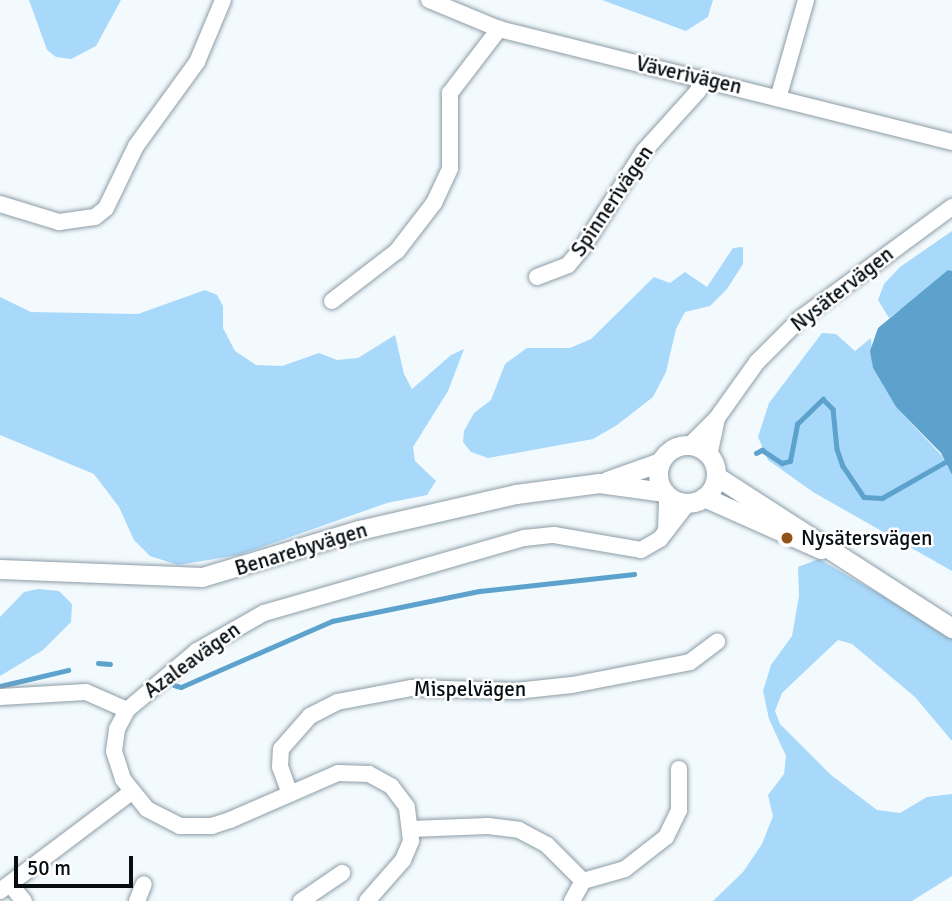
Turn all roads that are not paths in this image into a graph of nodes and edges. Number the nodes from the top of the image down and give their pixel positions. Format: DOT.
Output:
graph roads {
  1 [pos="223,0"];
  2 [pos="429,0"];
  3 [pos="806,0"];
  4 [pos="445,4"];
  5 [pos="499,29"];
  6 [pos="701,79"];
  7 [pos="779,95"];
  8 [pos="952,142"];
  9 [pos="0,204"];
  10 [pos="952,206"];
  11 [pos="537,277"];
  12 [pos="332,301"];
  13 [pos="717,418"];
  14 [pos="690,445"];
  15 [pos="709,456"];
  16 [pos="660,462"];
  17 [pos="716,476"];
  18 [pos="599,484"];
  19 [pos="666,494"];
  20 [pos="696,500"];
  21 [pos="666,530"];
  22 [pos="833,552"];
  23 [pos="0,569"];
  24 [pos="952,628"];
  25 [pos="717,642"];
  26 [pos="0,697"];
  27 [pos="127,710"];
  28 [pos="679,769"];
  29 [pos="130,793"];
  30 [pos="290,794"];
  31 [pos="411,830"];
  32 [pos="342,873"];
  33 [pos="583,881"];
  34 [pos="144,884"];
  35 [pos="5,887"];
  36 [pos="24,901"];
  37 [pos="137,901"];
  38 [pos="301,901"];
  39 [pos="367,901"];
  40 [pos="572,901"];
  1 -- 9 [label="street"];
  2 -- 4 [label="street, Väverivägen"];
  3 -- 7 [label="street"];
  4 -- 5 [label="street, Väverivägen"];
  5 -- 6 [label="street, Väverivägen"];
  5 -- 12 [label="street"];
  6 -- 7 [label="street, Väverivägen"];
  6 -- 11 [label="street, Spinnerivägen"];
  7 -- 8 [label="street, Väverivägen"];
  10 -- 13 [label="street, Nysätervägen"];
  13 -- 14 [label="street, Nysätervägen"];
  13 -- 15 [label="street, Nysätervägen"];
  14 -- 15 [label="street"];
  14 -- 16 [label="street"];
  15 -- 17 [label="street"];
  16 -- 18 [label="street, Benarebyvägen"];
  16 -- 19 [label="street"];
  17 -- 20 [label="street"];
  17 -- 22 [label="street"];
  18 -- 19 [label="street, Benarebyvägen"];
  18 -- 23 [label="street, Benarebyvägen"];
  19 -- 20 [label="street"];
  19 -- 21 [label="street"];
  20 -- 21 [label="street, Azaleavägen"];
  20 -- 22 [label="street"];
  21 -- 27 [label="street, Azaleavägen"];
  22 -- 24 [label="street"];
  25 -- 30 [label="street, Mispelvägen"];
  26 -- 27 [label="street"];
  27 -- 29 [label="street, Azaleavägen"];
  28 -- 33 [label="street"];
  29 -- 30 [label="street"];
  29 -- 35 [label="street"];
  30 -- 31 [label="street"];
  31 -- 33 [label="street"];
  31 -- 39 [label="street"];
  32 -- 38 [label="street"];
  33 -- 40 [label="street"];
  34 -- 37 [label="street"];
  35 -- 36 [label="street"];
}
